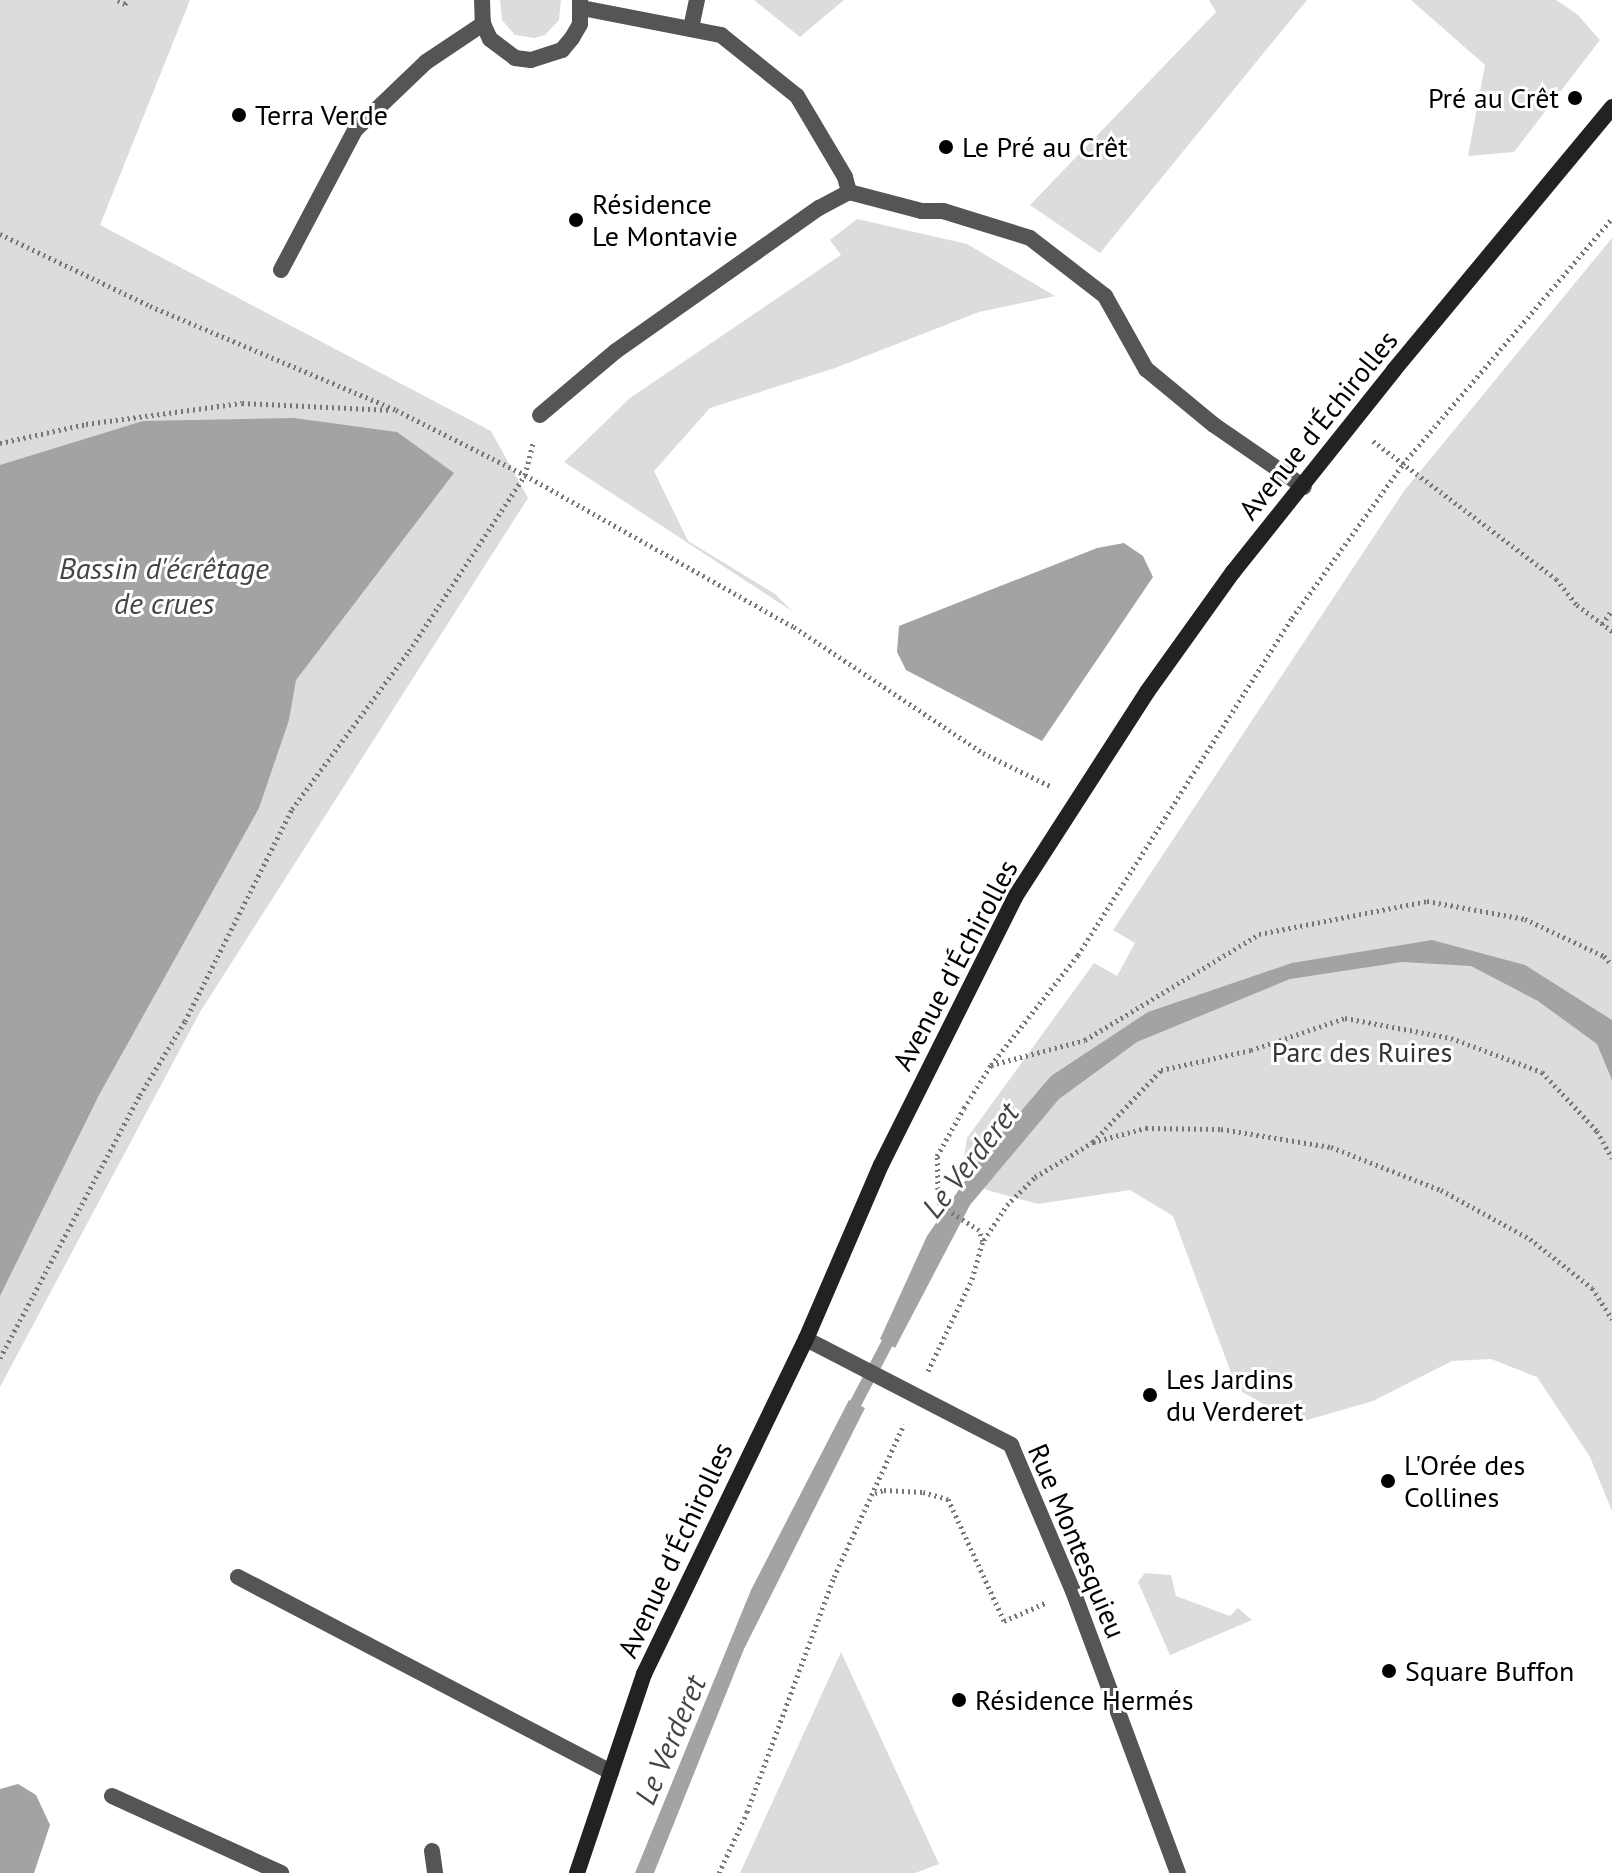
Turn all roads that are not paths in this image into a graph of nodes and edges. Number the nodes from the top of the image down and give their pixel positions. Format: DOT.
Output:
graph roads {
  1 [pos="482,0"];
  2 [pos="697,0"];
  3 [pos="581,4"];
  4 [pos="483,24"];
  5 [pos="691,28"];
  6 [pos="1612,107"];
  7 [pos="849,192"];
  8 [pos="281,270"];
  9 [pos="540,415"];
  10 [pos="1304,487"];
  11 [pos="806,1339"];
  12 [pos="238,1577"];
  13 [pos="611,1772"];
  14 [pos="112,1796"];
  15 [pos="432,1851"];
  16 [pos="281,1873"];
  17 [pos="435,1873"];
  18 [pos="577,1873"];
  19 [pos="1178,1873"];
  1 -- 4 [label="street"];
  2 -- 5 [label="street"];
  3 -- 4 [label="street"];
  3 -- 5 [label="street"];
  4 -- 8 [label="street"];
  5 -- 7 [label="street"];
  6 -- 10 [label="street, Avenue d'Échirolles"];
  7 -- 9 [label="street"];
  7 -- 10 [label="street"];
  10 -- 11 [label="street, Avenue d'Échirolles"];
  11 -- 13 [label="street, Avenue d'Échirolles"];
  11 -- 19 [label="street, Rue Montesquieu"];
  12 -- 13 [label="street"];
  13 -- 18 [label="street, Avenue d'Échirolles"];
  14 -- 16 [label="street"];
  15 -- 17 [label="street"];
}
